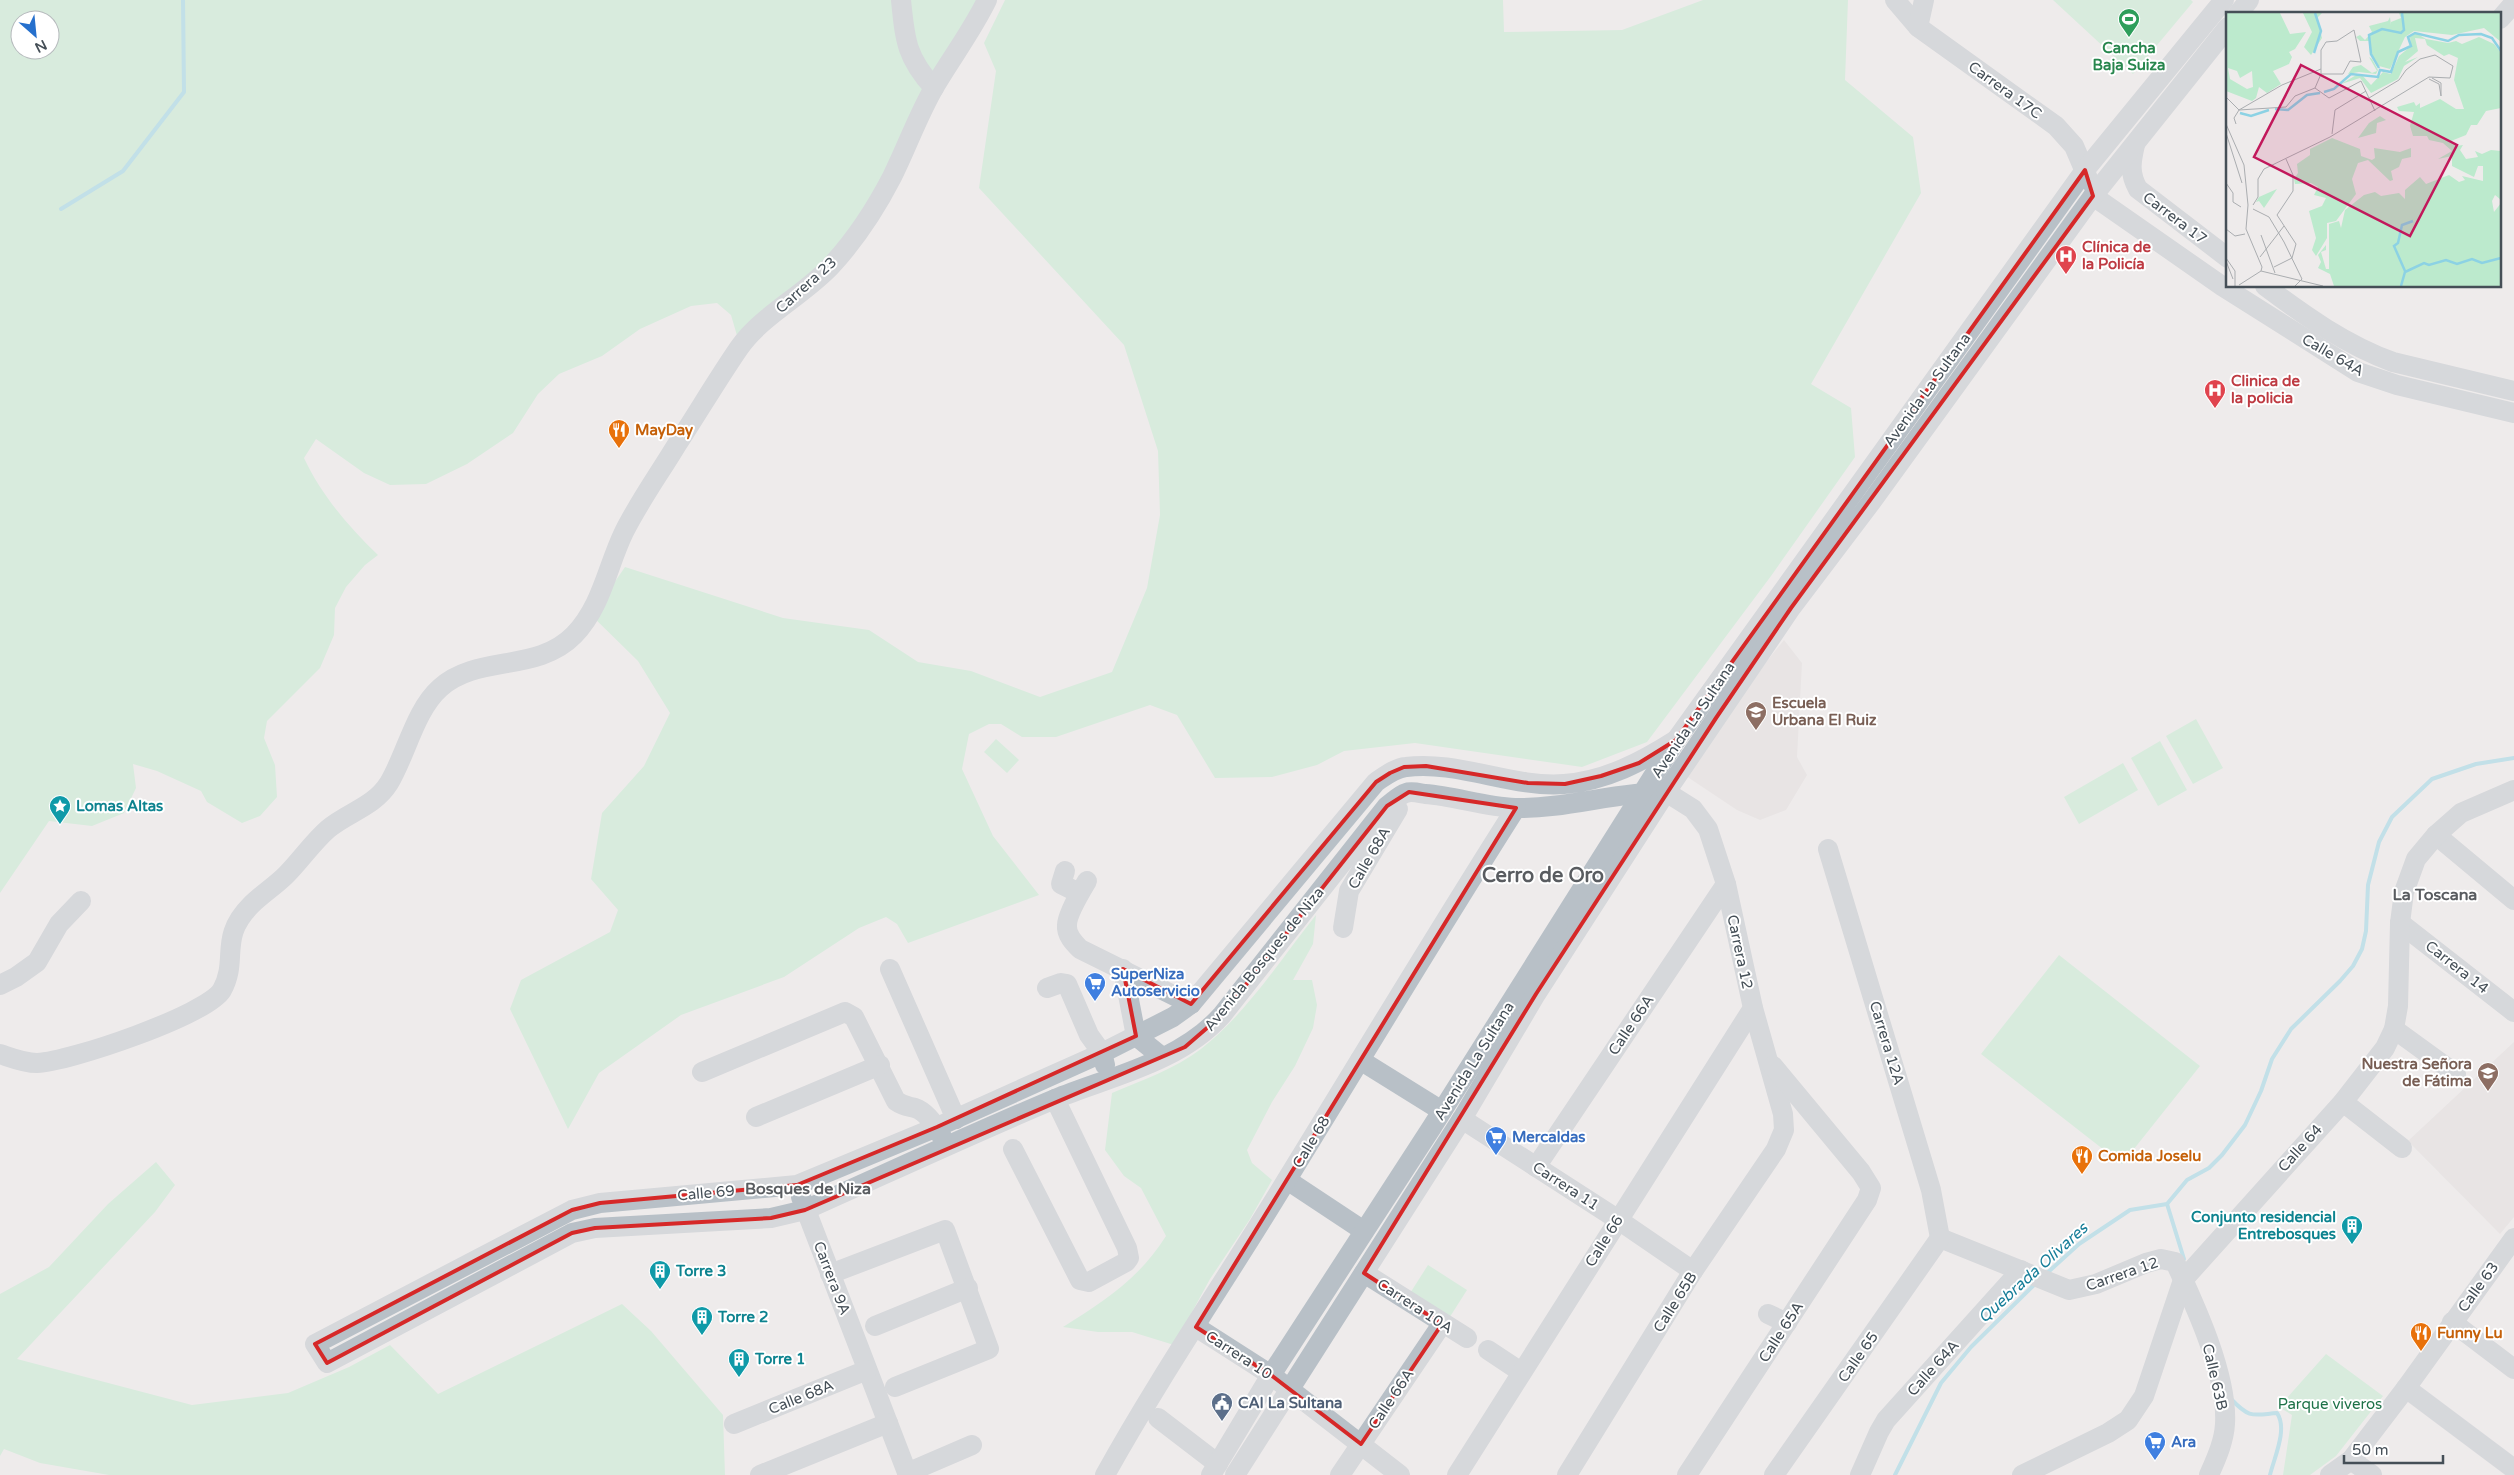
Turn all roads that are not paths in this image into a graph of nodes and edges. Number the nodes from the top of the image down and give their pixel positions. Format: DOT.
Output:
graph roads {
  1 [pos="901,0"];
  2 [pos="987,0"];
  3 [pos="1895,0"];
  4 [pos="1924,0"];
  5 [pos="2223,0"];
  6 [pos="2250,0"];
  7 [pos="2508,0"];
  8 [pos="2514,3"];
  9 [pos="2240,12"];
  10 [pos="2502,14"];
  11 [pos="2502,16"];
  12 [pos="1918,27"];
  13 [pos="2226,30"];
  14 [pos="934,88"];
  15 [pos="2136,143"];
  16 [pos="2085,170"];
  17 [pos="2094,196"];
  18 [pos="2226,256"];
  19 [pos="2222,286"];
  20 [pos="2276,289"];
  21 [pos="2259,310"];
  22 [pos="2514,391"];
  23 [pos="2514,413"];
  24 [pos="1708,712"];
  25 [pos="1676,740"];
  26 [pos="2514,791"];
  27 [pos="1408,792"];
  28 [pos="1645,792"];
  29 [pos="1666,792"];
  30 [pos="1516,808"];
  31 [pos="2436,835"];
  32 [pos="1828,850"];
  33 [pos="1065,870"];
  34 [pos="1726,884"];
  35 [pos="2514,900"];
  36 [pos="82,901"];
  37 [pos="2400,923"];
  38 [pos="1343,928"];
  39 [pos="1123,969"];
  40 [pos="890,970"];
  41 [pos="0,985"];
  42 [pos="1047,988"];
  43 [pos="1191,1004"];
  44 [pos="1753,1008"];
  45 [pos="2514,1012"];
  46 [pos="2394,1029"];
  47 [pos="1136,1036"];
  48 [pos="1102,1053"];
  49 [pos="0,1054"];
  50 [pos="1162,1057"];
  51 [pos="1360,1060"];
  52 [pos="1770,1063"];
  53 [pos="880,1065"];
  54 [pos="702,1072"];
  55 [pos="2456,1074"];
  56 [pos="1109,1079"];
  57 [pos="1055,1099"];
  58 [pos="2342,1102"];
  59 [pos="1442,1111"];
  60 [pos="756,1117"];
  61 [pos="956,1119"];
  62 [pos="1462,1119"];
  63 [pos="933,1122"];
  64 [pos="1784,1130"];
  65 [pos="947,1147"];
  66 [pos="2402,1148"];
  67 [pos="1013,1149"];
  68 [pos="1536,1167"];
  69 [pos="1287,1180"];
  70 [pos="797,1185"];
  71 [pos="805,1210"];
  72 [pos="1617,1219"];
  73 [pos="1364,1231"];
  74 [pos="1940,1238"];
  75 [pos="2511,1248"];
  76 [pos="1693,1272"];
  77 [pos="1364,1273"];
  78 [pos="2027,1273"];
  79 [pos="830,1274"];
  80 [pos="2183,1280"];
  81 [pos="968,1288"];
  82 [pos="1768,1314"];
  83 [pos="2452,1322"];
  84 [pos="1787,1323"];
  85 [pos="1442,1324"];
  86 [pos="875,1326"];
  87 [pos="1196,1327"];
  88 [pos="1467,1338"];
  89 [pos="1488,1350"];
  90 [pos="2514,1369"];
  91 [pos="867,1370"];
  92 [pos="1521,1372"];
  93 [pos="1272,1375"];
  94 [pos="895,1387"];
  95 [pos="2406,1388"];
  96 [pos="1290,1390"];
  97 [pos="1158,1418"];
  98 [pos="888,1423"];
  99 [pos="734,1424"];
  100 [pos="1361,1444"];
  101 [pos="972,1445"];
  102 [pos="2351,1460"];
  103 [pos="2514,1468"];
  104 [pos="1215,1469"];
  105 [pos="907,1474"];
  106 [pos="760,1475"];
  107 [pos="1105,1475"];
  108 [pos="1235,1475"];
  109 [pos="1340,1475"];
  110 [pos="1400,1475"];
  111 [pos="1457,1475"];
  112 [pos="1566,1475"];
  113 [pos="1687,1475"];
  114 [pos="1774,1475"];
  115 [pos="1860,1475"];
  116 [pos="2022,1475"];
  117 [pos="2209,1475"];
  118 [pos="2330,1475"];
  119 [pos="2372,1475"];
  1 -- 14 [label="street"];
  2 -- 14 [label="street, Carrera 23"];
  3 -- 12 [label="street, Carrera 17C"];
  4 -- 12 [label="street"];
  5 -- 16 [label="street, Avenida La Sultana"];
  6 -- 9 [label="street"];
  7 -- 10 [label="street"];
  8 -- 11 [label="street"];
  12 -- 16 [label="street, Carrera 17C"];
  13 -- 15 [label="street, Avenida La Sultana"];
  14 -- 49 [label="street, Carrera 23"];
  15 -- 17 [label="street, Avenida La Sultana"];
  15 -- 18 [label="street, Carrera 17"];
  16 -- 17 [label="street, Carrera 17C"];
  16 -- 24 [label="street, Avenida La Sultana"];
  17 -- 19 [label="street, Carrera 17"];
  17 -- 24 [label="street, Avenida La Sultana"];
  19 -- 21 [label="street, Calle 64A"];
  20 -- 21 [label="street"];
  20 -- 22 [label="street, Calle 64A"];
  21 -- 23 [label="street, Calle 64A"];
  24 -- 25 [label="street, Avenida La Sultana"];
  24 -- 29 [label="street, Avenida La Sultana"];
  25 -- 28 [label="street, Avenida La Sultana"];
  25 -- 43 [label="street, Avenida Bosques de Niza"];
  26 -- 31 [label="street, Calle 64"];
  27 -- 30 [label="street"];
  27 -- 38 [label="street, Calle 68A"];
  27 -- 50 [label="street, Avenida Bosques de Niza"];
  28 -- 29 [label="street"];
  28 -- 30 [label="street"];
  28 -- 59 [label="street, Avenida La Sultana"];
  29 -- 34 [label="street, Carrera 12"];
  29 -- 62 [label="street, Avenida La Sultana"];
  30 -- 51 [label="street, Calle 68"];
  31 -- 35 [label="street"];
  31 -- 37 [label="street, Calle 64"];
  32 -- 74 [label="street, Carrera 12A"];
  33 -- 39 [label="street"];
  34 -- 44 [label="street, Carrera 12"];
  34 -- 68 [label="street, Calle 66A"];
  36 -- 41 [label="street"];
  37 -- 45 [label="street, Carrera 14"];
  37 -- 46 [label="street, Calle 64"];
  39 -- 43 [label="street"];
  39 -- 47 [label="street"];
  40 -- 61 [label="street"];
  42 -- 48 [label="street"];
  43 -- 47 [label="street, Avenida Bosques de Niza"];
  44 -- 52 [label="street, Carrera 12"];
  44 -- 72 [label="street, Calle 66"];
  46 -- 55 [label="street"];
  46 -- 58 [label="street, Calle 64"];
  47 -- 48 [label="street, Avenida Bosques de Niza"];
  47 -- 50 [label="street"];
  48 -- 56 [label="street"];
  48 -- 61 [label="street, Calle 69"];
  50 -- 56 [label="street, Avenida Bosques de Niza"];
  51 -- 59 [label="street"];
  51 -- 69 [label="street, Calle 68"];
  52 -- 64 [label="street, Carrera 12"];
  52 -- 84 [label="street, Calle 65A"];
  53 -- 54 [label="street"];
  53 -- 60 [label="street"];
  53 -- 63 [label="street"];
  56 -- 57 [label="street, Calle 69"];
  57 -- 65 [label="street, Calle 69"];
  57 -- 67 [label="street"];
  58 -- 66 [label="street"];
  58 -- 80 [label="street, Calle 64"];
  59 -- 73 [label="street, Avenida La Sultana"];
  61 -- 63 [label="street, Calle 69"];
  62 -- 68 [label="street, Carrera 11"];
  62 -- 77 [label="street, Avenida La Sultana"];
  63 -- 65 [label="street"];
  63 -- 70 [label="street, Calle 69"];
  64 -- 76 [label="street, Calle 65B"];
  65 -- 71 [label="street, Calle 69"];
  68 -- 72 [label="street, Carrera 11"];
  69 -- 73 [label="street"];
  69 -- 87 [label="street, Calle 68"];
  70 -- 71 [label="street, Carrera 9A"];
  70 -- 71 [label="street, Calle 69"];
  71 -- 79 [label="street, Carrera 9A"];
  72 -- 76 [label="street, Carrera 11"];
  72 -- 92 [label="street, Calle 66"];
  73 -- 93 [label="street, Avenida La Sultana"];
  74 -- 78 [label="street, Carrera 12"];
  74 -- 114 [label="street, Calle 65"];
  75 -- 83 [label="street, Calle 63"];
  76 -- 112 [label="street, Calle 65B"];
  77 -- 85 [label="street, Carrera 10A"];
  77 -- 96 [label="street, Avenida La Sultana"];
  78 -- 80 [label="street, Carrera 12"];
  78 -- 115 [label="street, Calle 64A"];
  79 -- 81 [label="street"];
  79 -- 91 [label="street, Carrera 9A"];
  80 -- 116 [label="street, Calle 64"];
  80 -- 117 [label="street, Calle 63B"];
  81 -- 86 [label="street"];
  81 -- 94 [label="street"];
  82 -- 84 [label="street"];
  83 -- 90 [label="street"];
  83 -- 95 [label="street, Calle 63"];
  84 -- 113 [label="street, Calle 65A"];
  85 -- 88 [label="street, Carrera 10A"];
  85 -- 100 [label="street, Calle 66A"];
  87 -- 93 [label="street, Carrera 10"];
  87 -- 107 [label="street, Calle 68"];
  89 -- 92 [label="street"];
  91 -- 98 [label="street, Carrera 9A"];
  91 -- 99 [label="street, Calle 68A"];
  92 -- 111 [label="street, Calle 66"];
  93 -- 96 [label="street, Carrera 10"];
  93 -- 104 [label="street, Avenida La Sultana"];
  95 -- 102 [label="street, Calle 63"];
  95 -- 103 [label="street"];
  96 -- 100 [label="street, Carrera 10"];
  96 -- 108 [label="street, Avenida La Sultana"];
  97 -- 104 [label="street"];
  98 -- 105 [label="street, Carrera 9A"];
  98 -- 106 [label="street"];
  100 -- 109 [label="street, Calle 66A"];
  100 -- 110 [label="street, Carrera 10"];
  101 -- 105 [label="street"];
  102 -- 118 [label="street, Calle 63"];
  102 -- 119 [label="street"];
}
